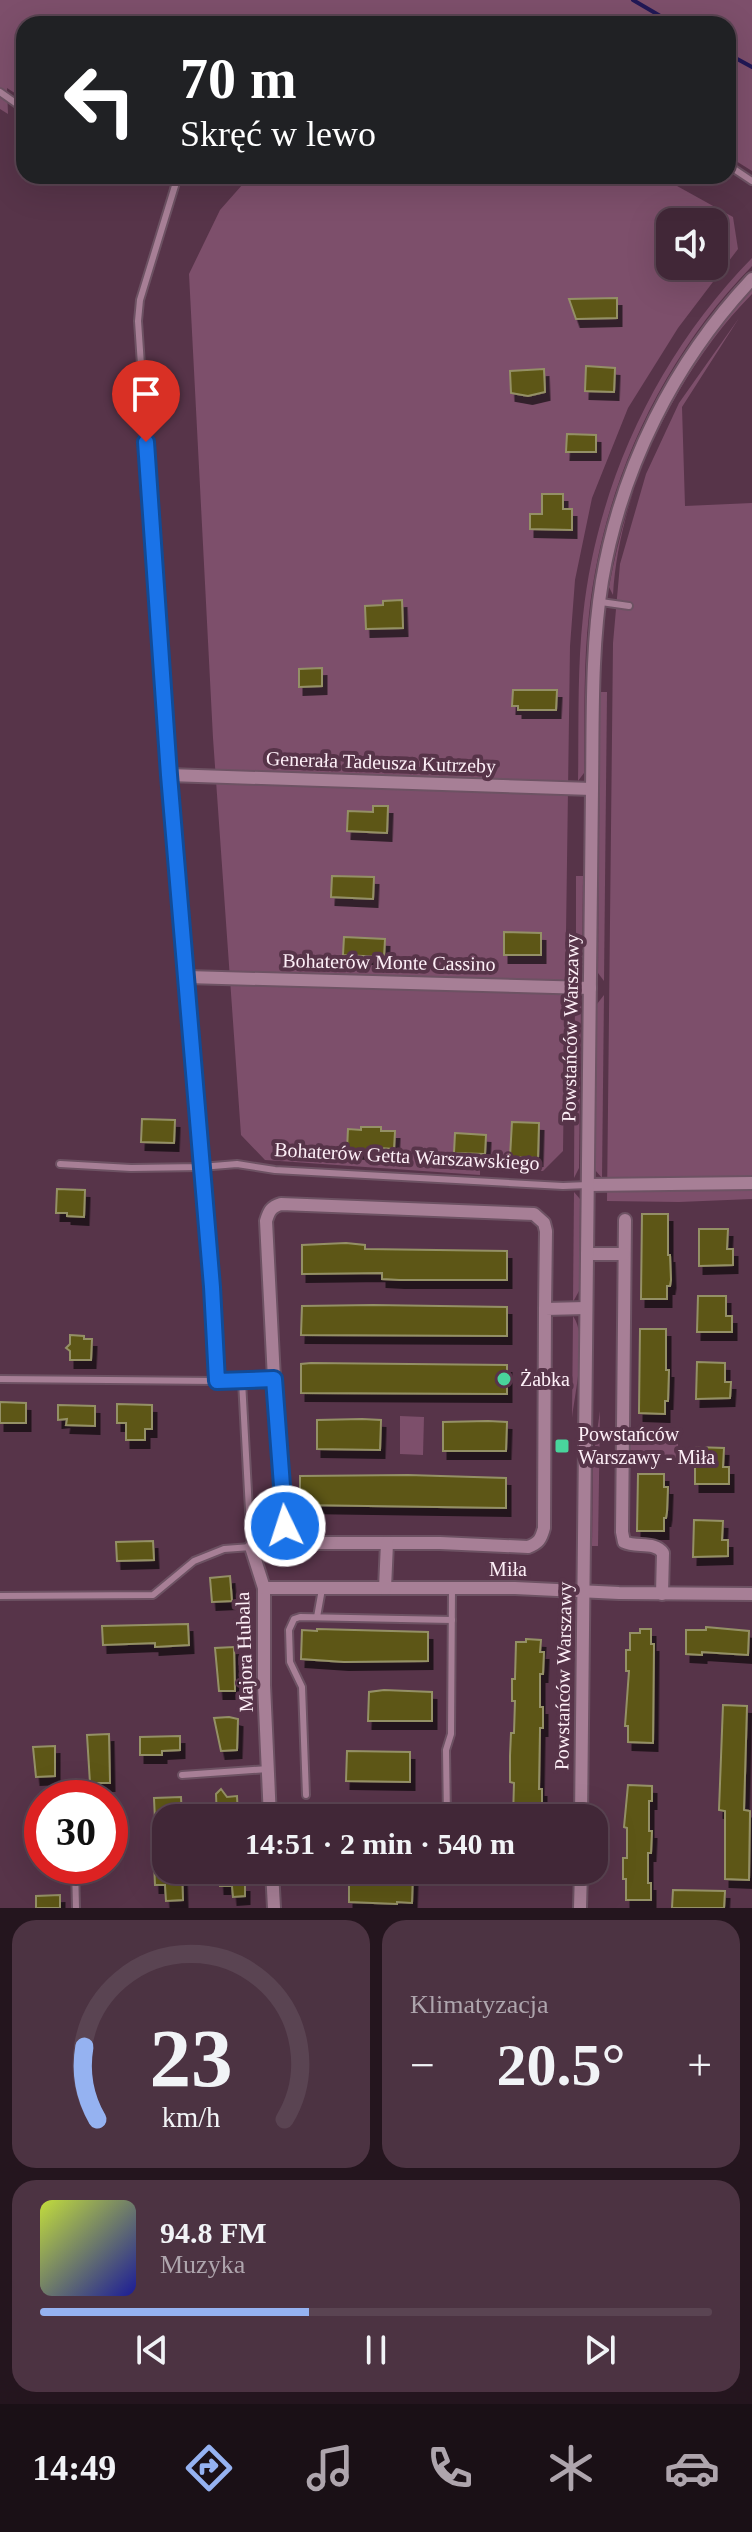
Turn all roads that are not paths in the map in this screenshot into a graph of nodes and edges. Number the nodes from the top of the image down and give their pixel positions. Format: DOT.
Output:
graph roads {
  1 [pos="175,184"];
  2 [pos="752,279"];
  3 [pos="599,602"];
  4 [pos="629,606"];
  5 [pos="169,775"];
  6 [pos="592,789"];
  7 [pos="187,977"];
  8 [pos="590,988"];
  9 [pos="60,1164"];
  10 [pos="201,1167"];
  11 [pos="752,1183"];
  12 [pos="588,1185"];
  13 [pos="625,1220"];
  14 [pos="587,1254"];
  15 [pos="624,1254"];
  16 [pos="586,1308"];
  17 [pos="545,1309"];
  18 [pos="0,1379"];
  19 [pos="274,1379"];
  20 [pos="217,1381"];
  21 [pos="242,1381"];
  22 [pos="387,1543"];
  23 [pos="251,1547"];
  24 [pos="264,1588"];
  25 [pos="322,1588"];
  26 [pos="385,1588"];
  27 [pos="452,1588"];
  28 [pos="584,1591"];
  29 [pos="662,1594"];
  30 [pos="752,1594"];
  31 [pos="0,1596"];
  32 [pos="317,1617"];
  33 [pos="452,1620"];
  34 [pos="268,1769"];
  35 [pos="182,1775"];
  36 [pos="306,1795"];
  37 [pos="269,1804"];
  38 [pos="447,1804"];
  39 [pos="581,1804"];
  40 [pos="75,1884"];
  41 [pos="273,1884"];
  42 [pos="581,1884"];
  43 [pos="76,1908"];
  44 [pos="274,1908"];
  45 [pos="580,1908"];
  1 -- 5 [label="lane"];
  2 -- 3 [label="street, Powstańców Warszawy"];
  3 -- 4 [label="lane"];
  3 -- 6 [label="street, Powstańców Warszawy"];
  5 -- 6 [label="street, Generała Tadeusza Kutrzeby"];
  5 -- 7 [label="lane"];
  6 -- 8 [label="street, Powstańców Warszawy"];
  7 -- 8 [label="street, Bohaterów Monte Cassino"];
  7 -- 10 [label="lane"];
  8 -- 12 [label="street, Powstańców Warszawy"];
  9 -- 10 [label="lane, Bohaterów Getta Warszawskiego"];
  10 -- 12 [label="lane, Bohaterów Getta Warszawskiego"];
  10 -- 20 [label="lane"];
  11 -- 12 [label="street, Bohaterów Getta Warszawskiego"];
  12 -- 14 [label="street, Powstańców Warszawy"];
  13 -- 15 [label="street"];
  14 -- 15 [label="street"];
  14 -- 16 [label="street, Powstańców Warszawy"];
  15 -- 29 [label="street"];
  16 -- 17 [label="street"];
  16 -- 28 [label="street, Powstańców Warszawy"];
  17 -- 19 [label="street"];
  17 -- 22 [label="street"];
  18 -- 20 [label="lane"];
  19 -- 21 [label="lane"];
  19 -- 22 [label="street"];
  20 -- 21 [label="lane"];
  21 -- 23 [label="lane, Majora Hubala"];
  22 -- 26 [label="street"];
  23 -- 24 [label="street, Majora Hubala"];
  23 -- 31 [label="lane"];
  24 -- 25 [label="street, Miła"];
  24 -- 34 [label="street, Majora Hubala"];
  25 -- 26 [label="street, Miła"];
  25 -- 32 [label="lane"];
  26 -- 27 [label="street, Miła"];
  27 -- 28 [label="street, Miła"];
  27 -- 33 [label="lane"];
  28 -- 29 [label="street, Miła"];
  28 -- 39 [label="street, Powstańców Warszawy"];
  29 -- 30 [label="street, Miła"];
  32 -- 33 [label="lane"];
  32 -- 36 [label="lane"];
  33 -- 38 [label="lane"];
  34 -- 35 [label="lane"];
  34 -- 37 [label="street, Majora Hubala"];
  40 -- 43 [label="lane"];
  41 -- 44 [label="street"];
  42 -- 45 [label="street"];
}
